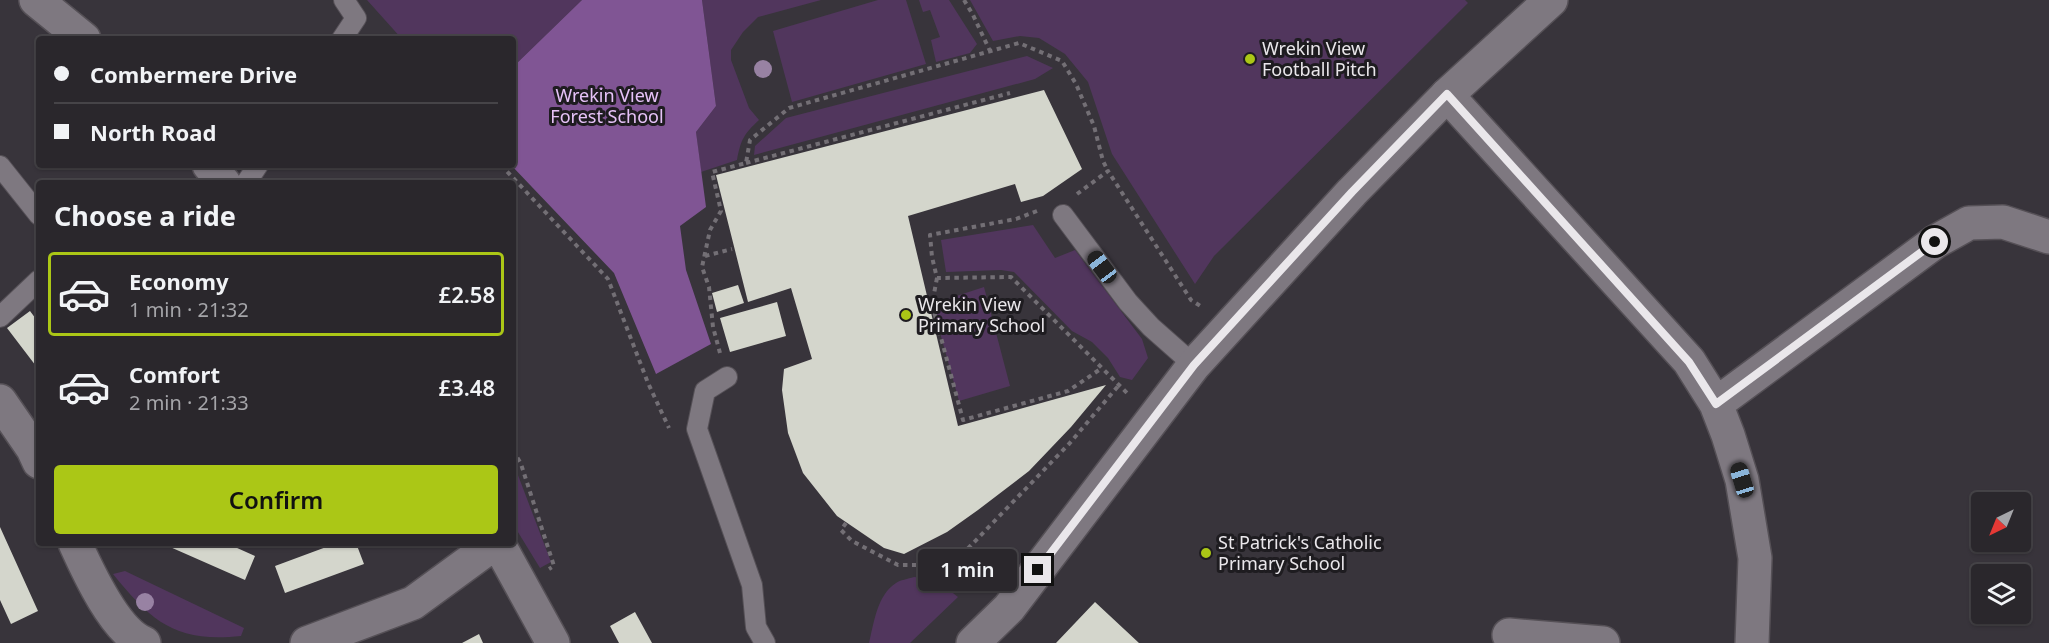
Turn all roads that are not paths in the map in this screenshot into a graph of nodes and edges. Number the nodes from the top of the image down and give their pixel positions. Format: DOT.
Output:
graph roads {
  1 [pos="36,0"];
  2 [pos="344,0"];
  3 [pos="1550,0"];
  4 [pos="80,36"];
  5 [pos="344,36"];
  6 [pos="1447,94"];
  7 [pos="0,166"];
  8 [pos="212,168"];
  9 [pos="222,180"];
  10 [pos="36,211"];
  11 [pos="1063,215"];
  12 [pos="2049,237"];
  13 [pos="36,283"];
  14 [pos="0,317"];
  15 [pos="1194,365"];
  16 [pos="727,377"];
  17 [pos="1716,404"];
  18 [pos="2,408"];
  19 [pos="36,456"];
  20 [pos="77,546"];
  21 [pos="493,546"];
  22 [pos="499,546"];
  23 [pos="1509,635"];
  24 [pos="144,643"];
  25 [pos="307,643"];
  26 [pos="553,643"];
  27 [pos="765,643"];
  28 [pos="973,643"];
  29 [pos="1603,643"];
  30 [pos="1752,643"];
  1 -- 4 [label="street"];
  2 -- 5 [label="lane"];
  3 -- 6 [label="street"];
  6 -- 15 [label="street"];
  6 -- 17 [label="street"];
  7 -- 10 [label="lane"];
  8 -- 9 [label="street"];
  11 -- 15 [label="lane"];
  12 -- 17 [label="street"];
  13 -- 14 [label="lane"];
  15 -- 28 [label="street"];
  16 -- 27 [label="lane"];
  17 -- 30 [label="street"];
  18 -- 19 [label="street"];
  20 -- 24 [label="street"];
  21 -- 25 [label="street"];
  22 -- 26 [label="street"];
  23 -- 29 [label="street"];
}
